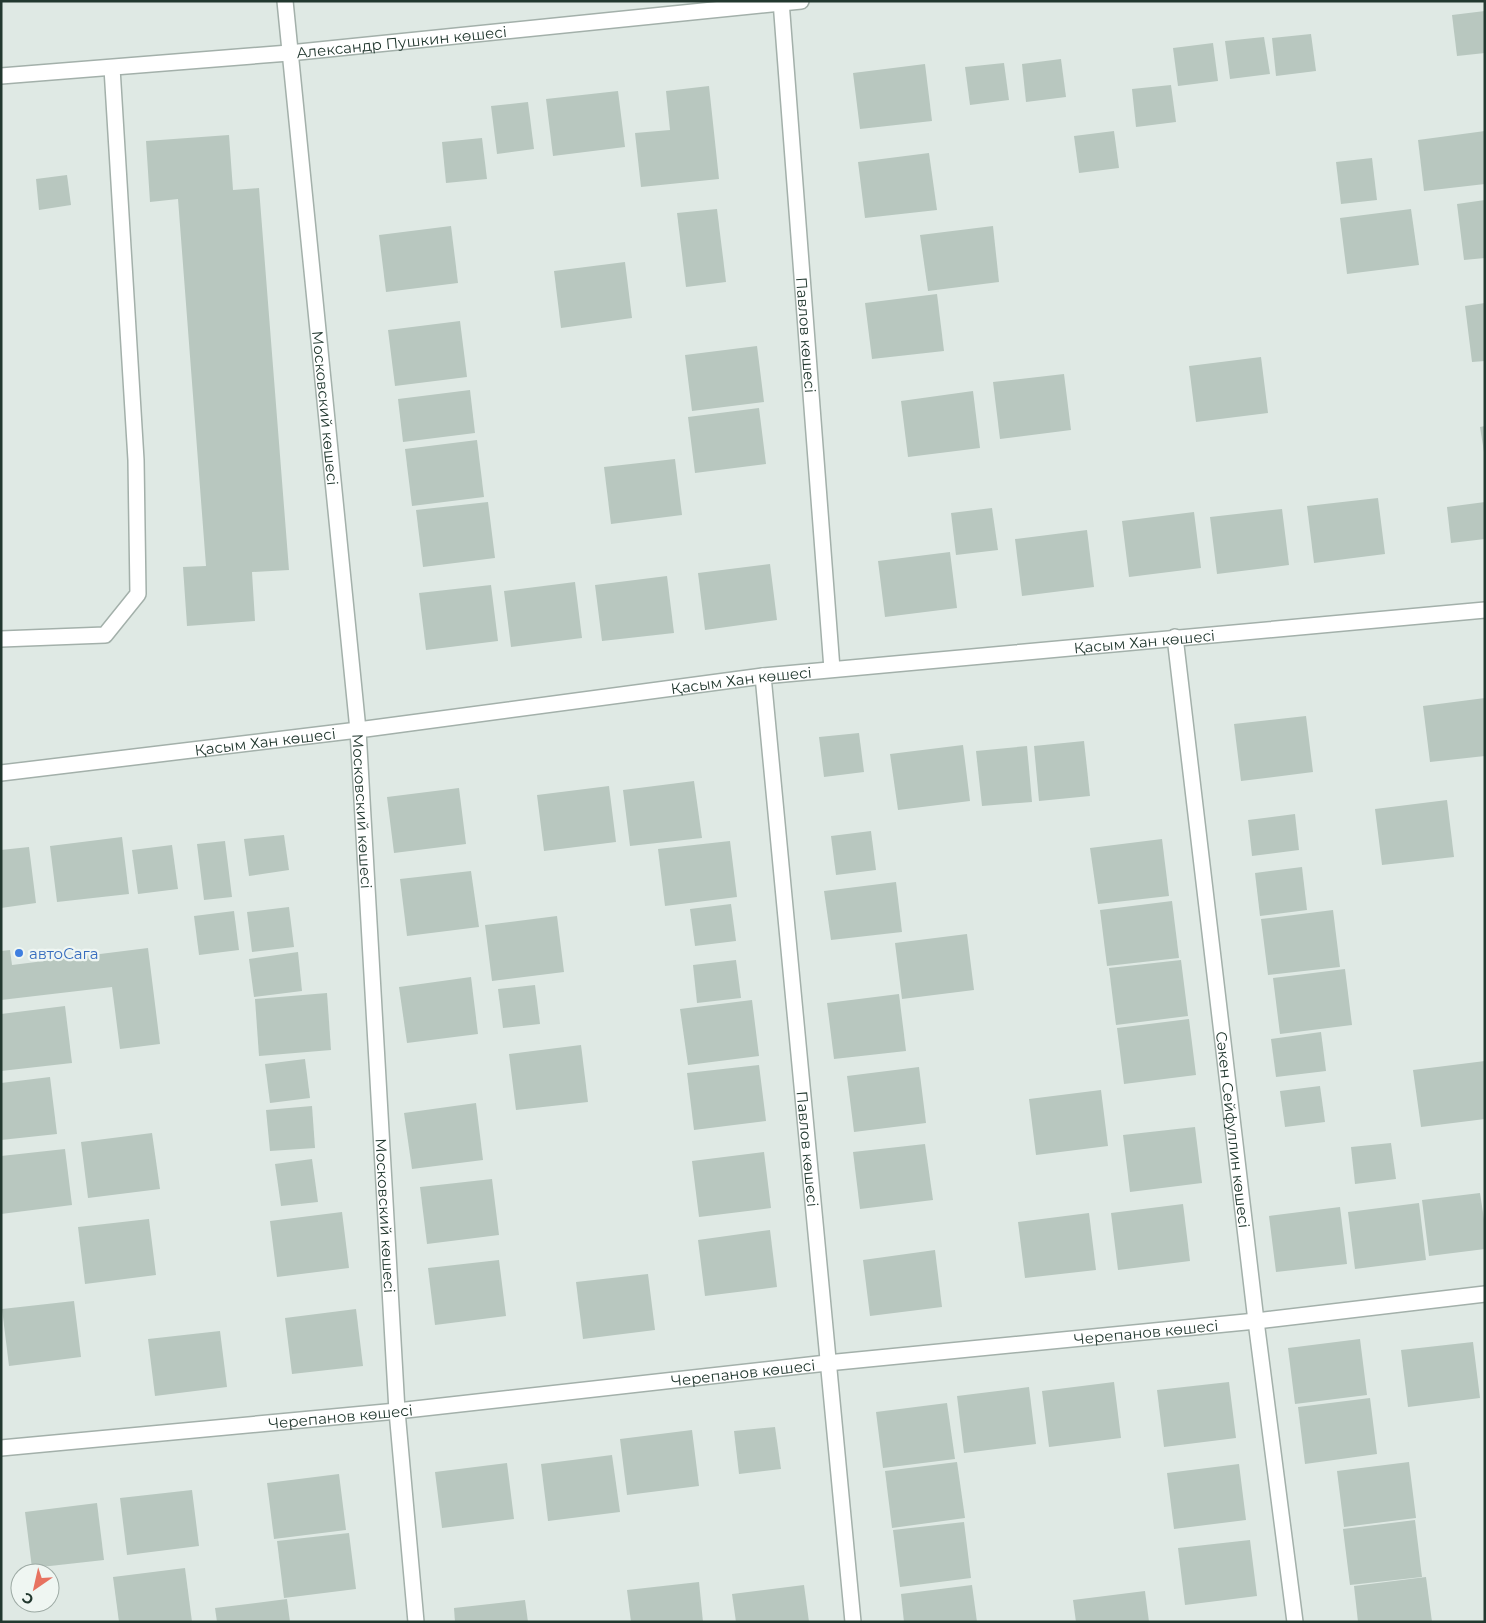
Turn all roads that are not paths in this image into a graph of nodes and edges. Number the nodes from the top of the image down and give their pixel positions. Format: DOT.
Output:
graph roads {
  1 [pos="285,1"];
  2 [pos="801,1"];
  3 [pos="781,2"];
  4 [pos="289,53"];
  5 [pos="112,68"];
  6 [pos="1,76"];
  7 [pos="1485,610"];
  8 [pos="1175,637"];
  9 [pos="1,639"];
  10 [pos="832,669"];
  11 [pos="763,676"];
  12 [pos="358,730"];
  13 [pos="1,773"];
  14 [pos="1485,1294"];
  15 [pos="1256,1321"];
  16 [pos="827,1362"];
  17 [pos="397,1410"];
  18 [pos="1,1448"];
  19 [pos="416,1622"];
  20 [pos="853,1622"];
  21 [pos="1295,1622"];
  1 -- 4 [label="street, Московский көшесі"];
  2 -- 3 [label="street, Александр Пушкин көшесі"];
  3 -- 4 [label="street, Александр Пушкин көшесі"];
  3 -- 10 [label="street, Павлов көшесі"];
  4 -- 5 [label="street, Александр Пушкин көшесі"];
  4 -- 12 [label="street, Московский көшесі"];
  5 -- 6 [label="street, Александр Пушкин көшесі"];
  5 -- 9 [label="street"];
  7 -- 8 [label="street, Қасым Хан көшесі"];
  8 -- 10 [label="street, Қасым Хан көшесі"];
  8 -- 15 [label="street, Сәкен Сейфуллин көшесі"];
  10 -- 11 [label="street, Қасым Хан көшесі"];
  11 -- 12 [label="street, Қасым Хан көшесі"];
  11 -- 16 [label="street, Павлов көшесі"];
  12 -- 13 [label="street, Қасым Хан көшесі"];
  12 -- 17 [label="street, Московский көшесі"];
  14 -- 15 [label="street, Черепанов көшесі"];
  15 -- 16 [label="street, Черепанов көшесі"];
  15 -- 21 [label="street, Сәкен Сейфуллин көшесі"];
  16 -- 17 [label="street, Черепанов көшесі"];
  16 -- 20 [label="street, Павлов көшесі"];
  17 -- 18 [label="street, Черепанов көшесі"];
  17 -- 19 [label="street, Московский көшесі"];
}
